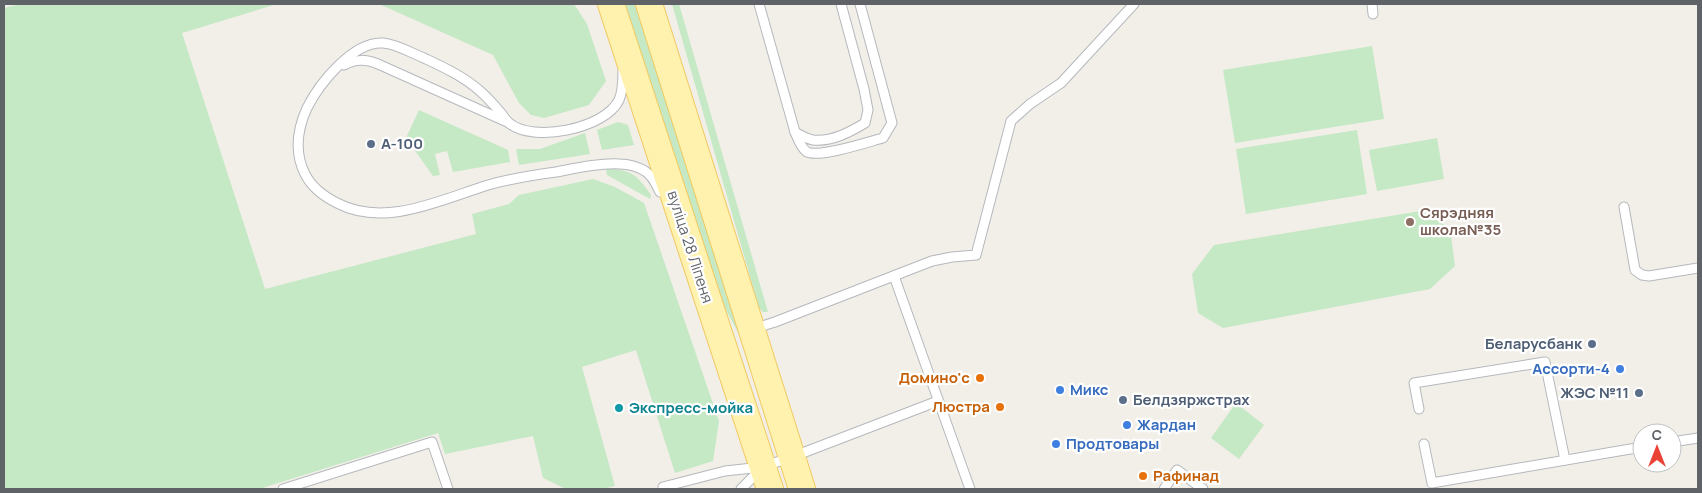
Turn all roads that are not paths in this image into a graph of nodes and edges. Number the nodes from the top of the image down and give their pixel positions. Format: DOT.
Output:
graph roads {
  1 [pos="610,4"];
  2 [pos="649,4"];
  3 [pos="759,4"];
  4 [pos="841,4"];
  5 [pos="860,4"];
  6 [pos="1134,4"];
  7 [pos="1372,4"];
  8 [pos="1373,14"];
  9 [pos="334,71"];
  10 [pos="509,123"];
  11 [pos="795,132"];
  12 [pos="664,201"];
  13 [pos="1624,207"];
  14 [pos="673,225"];
  15 [pos="693,258"];
  16 [pos="1698,268"];
  17 [pos="894,276"];
  18 [pos="752,329"];
  19 [pos="938,401"];
  20 [pos="1419,408"];
  21 [pos="1698,438"];
  22 [pos="1682,440"];
  23 [pos="1424,444"];
  24 [pos="1632,449"];
  25 [pos="792,457"];
  26 [pos="1565,460"];
  27 [pos="766,478"];
  28 [pos="664,488"];
  29 [pos="282,489"];
  30 [pos="448,489"];
  31 [pos="741,489"];
  32 [pos="802,489"];
  33 [pos="970,489"];
  34 [pos="1164,489"];
  35 [pos="1203,489"];
  1 -- 10 [label="lane"];
  1 -- 15 [label="main road, вуліца 28 Ліпеня"];
  2 -- 18 [label="main road"];
  3 -- 11 [label="lane"];
  4 -- 11 [label="lane"];
  5 -- 11 [label="lane"];
  6 -- 17 [label="lane"];
  7 -- 8 [label="lane"];
  9 -- 10 [label="lane"];
  9 -- 10 [label="lane"];
  9 -- 12 [label="lane"];
  13 -- 16 [label="lane"];
  14 -- 15 [label="lane"];
  15 -- 27 [label="main road, вуліца 28 Ліпеня"];
  17 -- 18 [label="lane"];
  17 -- 19 [label="lane"];
  18 -- 25 [label="main road"];
  19 -- 25 [label="lane"];
  19 -- 33 [label="lane"];
  20 -- 26 [label="lane"];
  21 -- 22 [label="lane"];
  23 -- 26 [label="lane"];
  24 -- 26 [label="lane"];
  25 -- 27 [label="lane"];
  25 -- 32 [label="main road"];
  27 -- 28 [label="lane"];
  27 -- 31 [label="lane"];
  29 -- 30 [label="lane"];
  34 -- 35 [label="lane"];
}
